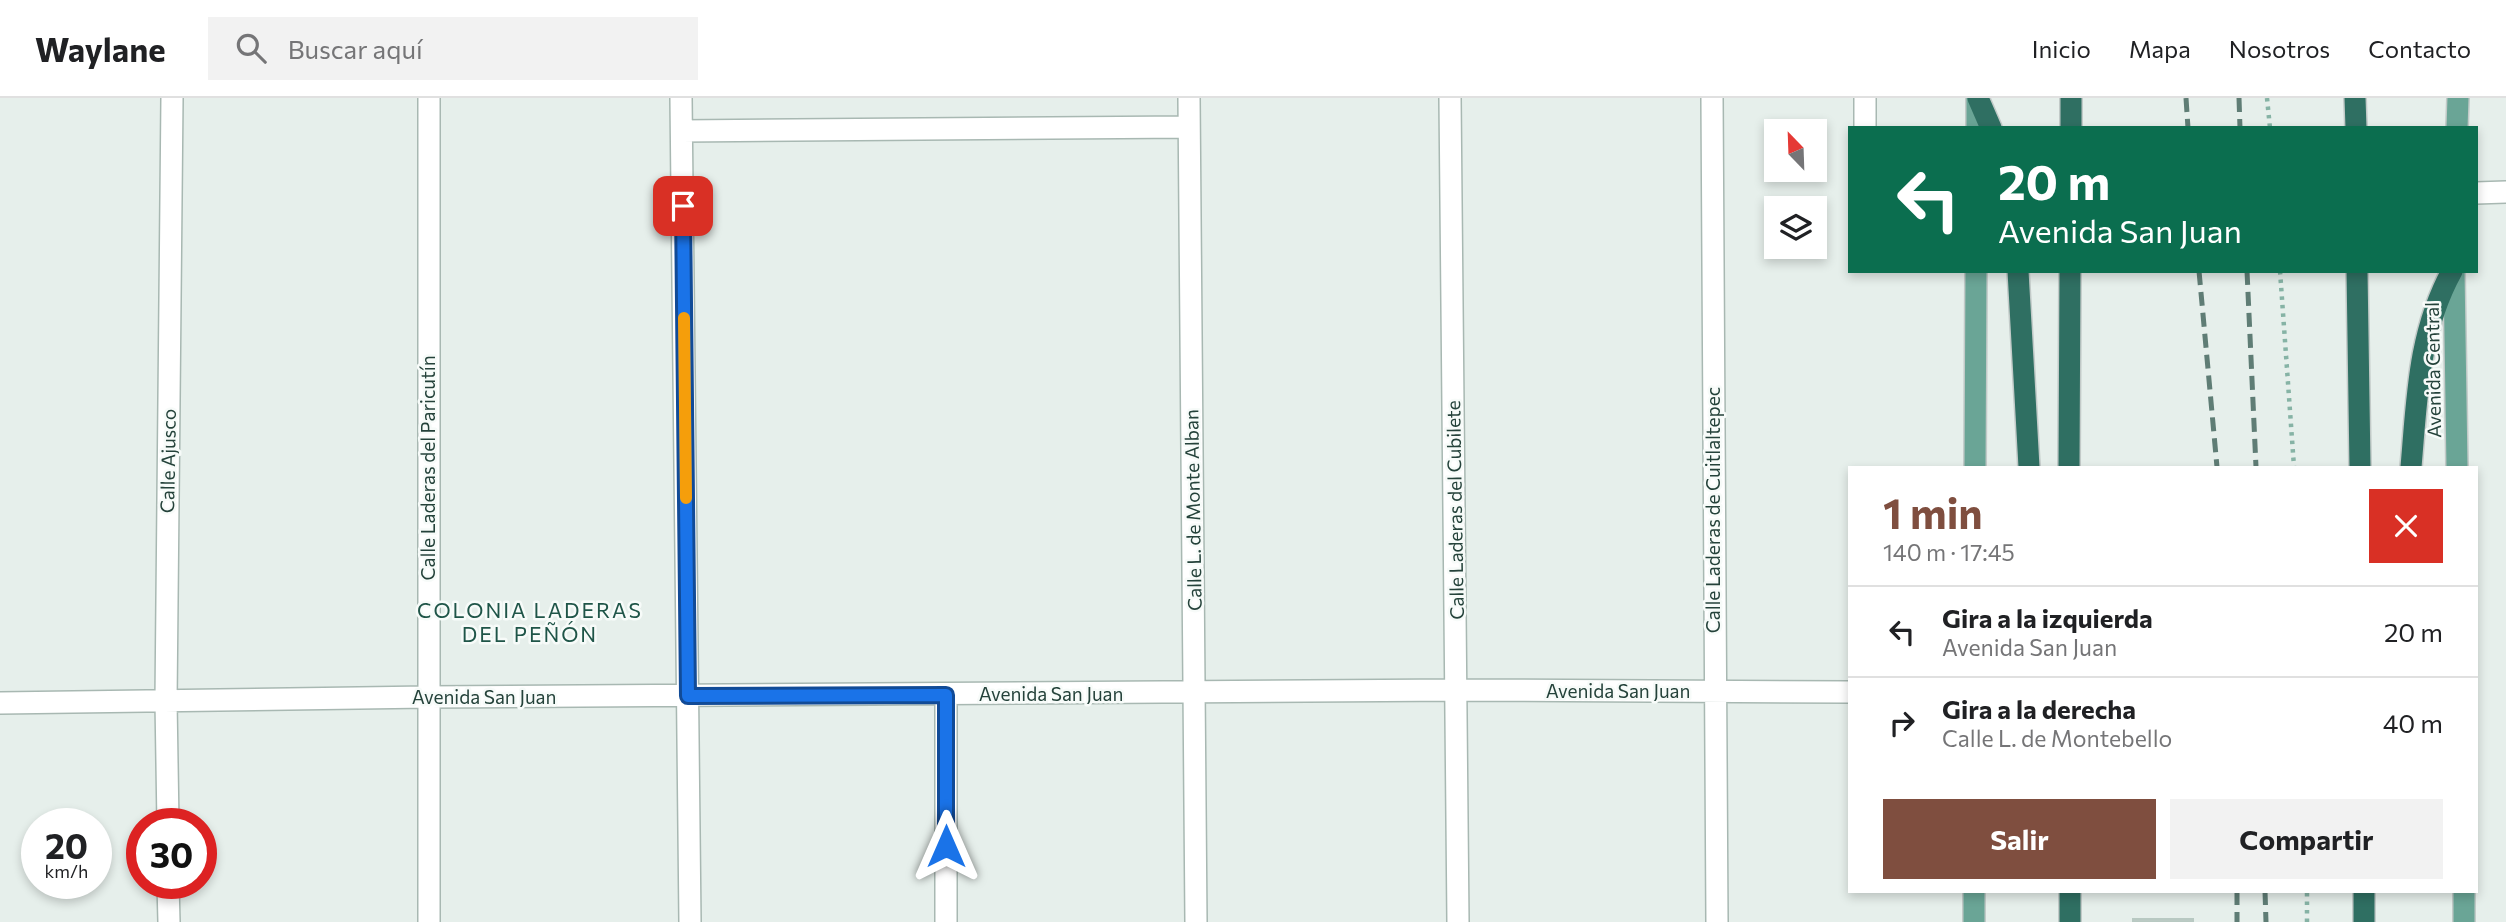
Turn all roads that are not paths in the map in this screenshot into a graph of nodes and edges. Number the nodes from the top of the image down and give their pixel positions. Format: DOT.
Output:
graph roads {
  1 [pos="172,98"];
  2 [pos="429,98"];
  3 [pos="681,98"];
  4 [pos="1189,98"];
  5 [pos="1450,98"];
  6 [pos="1712,98"];
  7 [pos="1865,98"];
  8 [pos="1977,98"];
  9 [pos="2071,98"];
  10 [pos="2355,98"];
  11 [pos="2458,98"];
  12 [pos="1865,126"];
  13 [pos="1977,126"];
  14 [pos="1990,126"];
  15 [pos="2071,126"];
  16 [pos="2356,126"];
  17 [pos="2457,126"];
  18 [pos="1188,127"];
  19 [pos="682,131"];
  20 [pos="2506,192"];
  21 [pos="2478,193"];
  22 [pos="1976,273"];
  23 [pos="2018,273"];
  24 [pos="2070,273"];
  25 [pos="2357,273"];
  26 [pos="2452,273"];
  27 [pos="2453,273"];
  28 [pos="1975,466"];
  29 [pos="2029,466"];
  30 [pos="2069,466"];
  31 [pos="2360,466"];
  32 [pos="2412,466"];
  33 [pos="2457,466"];
  34 [pos="1457,690"];
  35 [pos="1714,692"];
  36 [pos="1848,692"];
  37 [pos="1195,693"];
  38 [pos="946,695"];
  39 [pos="688,696"];
  40 [pos="428,697"];
  41 [pos="166,701"];
  42 [pos="0,703"];
  43 [pos="167,808"];
  44 [pos="1974,893"];
  45 [pos="2070,893"];
  46 [pos="2364,893"];
  47 [pos="2464,893"];
  48 [pos="168,899"];
  49 [pos="169,922"];
  50 [pos="429,922"];
  51 [pos="690,922"];
  52 [pos="946,922"];
  53 [pos="1196,922"];
  54 [pos="1458,922"];
  55 [pos="1717,922"];
  56 [pos="1974,922"];
  57 [pos="2070,922"];
  58 [pos="2364,922"];
  59 [pos="2464,922"];
  1 -- 41 [label="street, Calle Ajusco"];
  2 -- 40 [label="street, Calle Laderas del Paricutín"];
  3 -- 19 [label="street"];
  4 -- 18 [label="street, Calle L. de Monte Alban"];
  5 -- 34 [label="street, Calle Laderas del Cubilete"];
  6 -- 35 [label="street, Calle Laderas de Cuitlaltepec"];
  7 -- 12 [label="street"];
  8 -- 13 [label="main road"];
  8 -- 14 [label="highway"];
  9 -- 15 [label="highway"];
  10 -- 16 [label="highway"];
  11 -- 17 [label="main road"];
  18 -- 19 [label="street"];
  18 -- 37 [label="street, Calle L. de Monte Alban"];
  19 -- 39 [label="street"];
  20 -- 21 [label="street"];
  22 -- 28 [label="main road"];
  23 -- 29 [label="highway"];
  24 -- 30 [label="highway"];
  25 -- 31 [label="highway"];
  26 -- 32 [label="highway"];
  27 -- 33 [label="main road, Avenida Central"];
  34 -- 35 [label="street, Avenida San Juan"];
  34 -- 37 [label="street, Avenida San Juan"];
  34 -- 54 [label="street, Calle Laderas del Cubilete"];
  35 -- 36 [label="street, Avenida San Juan"];
  35 -- 55 [label="street, Calle Laderas de Cuitlaltepec"];
  37 -- 38 [label="street, Avenida San Juan"];
  37 -- 53 [label="street, Calle L. de Monte Alban"];
  38 -- 39 [label="street, Avenida San Juan"];
  38 -- 52 [label="street"];
  39 -- 40 [label="street, Avenida San Juan"];
  39 -- 51 [label="street"];
  40 -- 41 [label="street, Avenida San Juan"];
  40 -- 50 [label="street, Calle Laderas del Paricutín"];
  41 -- 42 [label="street, Avenida San Juan"];
  41 -- 43 [label="street, Calle Ajusco"];
  44 -- 56 [label="main road"];
  45 -- 57 [label="highway"];
  46 -- 58 [label="highway"];
  47 -- 59 [label="main road"];
  48 -- 49 [label="street"];
}
